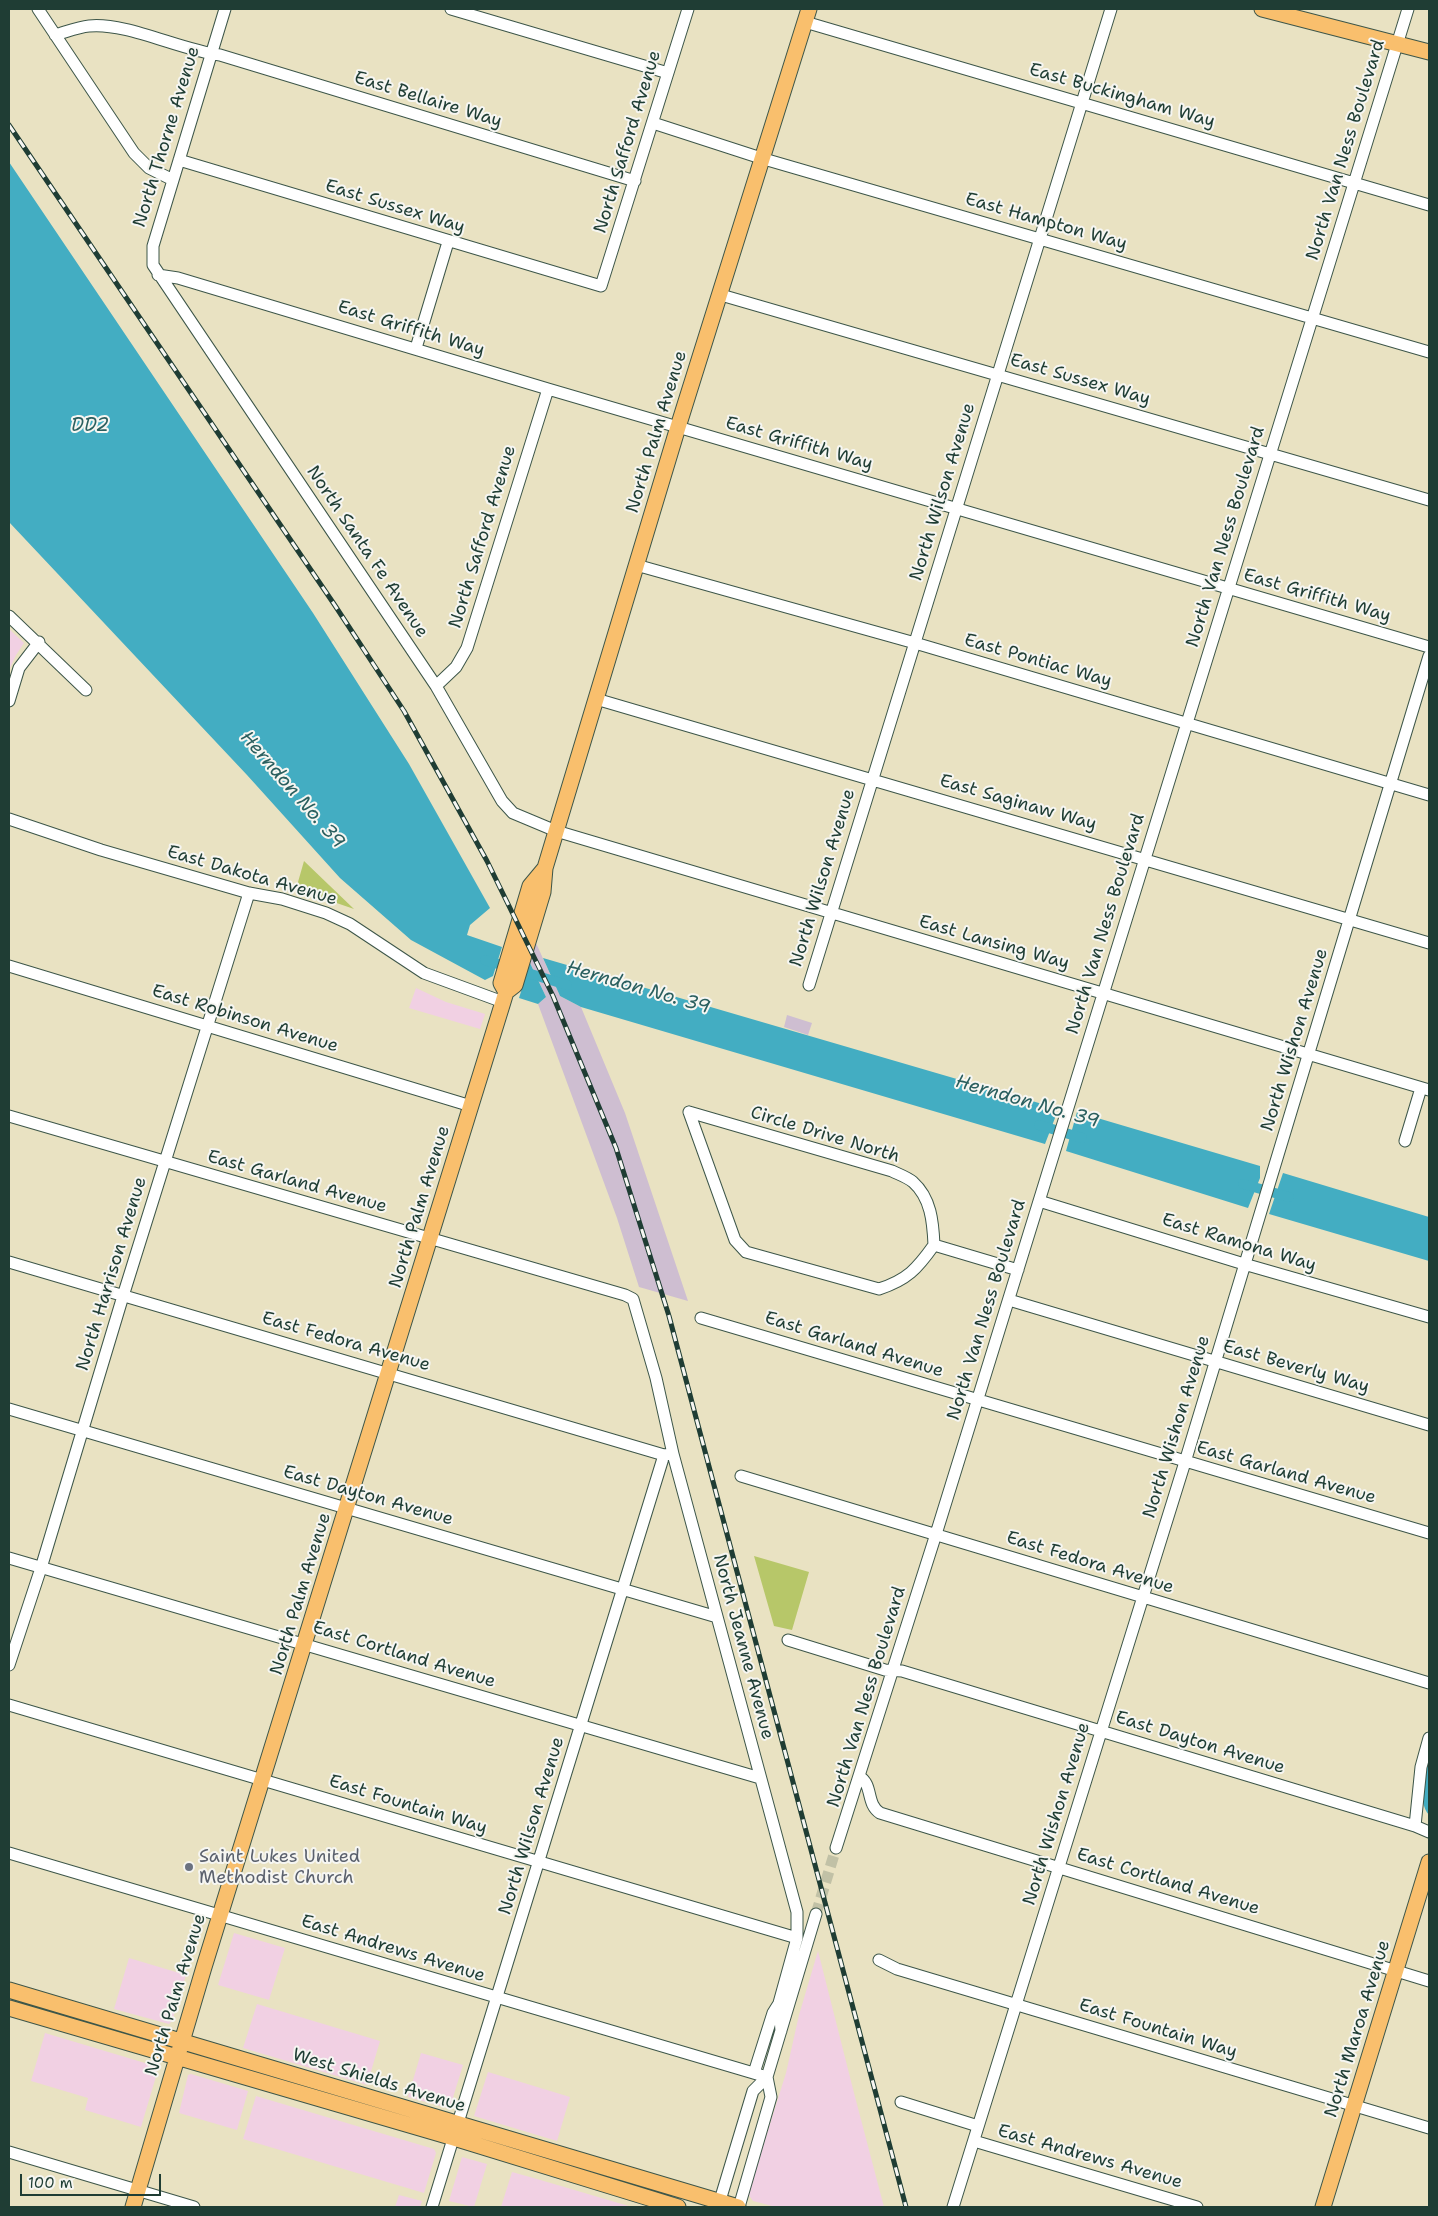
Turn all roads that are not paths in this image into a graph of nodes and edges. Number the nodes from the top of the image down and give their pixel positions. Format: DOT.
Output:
graph roads {
  1 [pos="38,9"];
  2 [pos="225,9"];
  3 [pos="451,9"];
  4 [pos="688,9"];
  5 [pos="1111,9"];
  6 [pos="1262,9"];
  7 [pos="1408,9"];
  8 [pos="807,15"];
  9 [pos="55,35"];
  10 [pos="1396,47"];
  11 [pos="1429,52"];
  12 [pos="210,54"];
  13 [pos="1429,61"];
  14 [pos="668,73"];
  15 [pos="1082,102"];
  16 [pos="653,123"];
  17 [pos="764,159"];
  18 [pos="179,160"];
  19 [pos="173,180"];
  20 [pos="635,181"];
  21 [pos="1353,182"];
  22 [pos="1429,204"];
  23 [pos="1040,238"];
  24 [pos="448,242"];
  25 [pos="158,275"];
  26 [pos="601,286"];
  27 [pos="721,295"];
  28 [pos="1311,318"];
  29 [pos="416,348"];
  30 [pos="1429,352"];
  31 [pos="998,374"];
  32 [pos="548,389"];
  33 [pos="678,427"];
  34 [pos="1270,454"];
  35 [pos="1429,500"];
  36 [pos="956,509"];
  37 [pos="636,565"];
  38 [pos="1228,588"];
  39 [pos="9,616"];
  40 [pos="39,642"];
  41 [pos="915,643"];
  42 [pos="1429,647"];
  43 [pos="1429,656"];
  44 [pos="436,686"];
  45 [pos="86,690"];
  46 [pos="596,699"];
  47 [pos="9,701"];
  48 [pos="1187,723"];
  49 [pos="872,778"];
  50 [pos="1390,783"];
  51 [pos="1429,795"];
  52 [pos="9,819"];
  53 [pos="556,831"];
  54 [pos="1145,859"];
  55 [pos="249,893"];
  56 [pos="830,913"];
  57 [pos="1350,920"];
  58 [pos="1429,943"];
  59 [pos="9,966"];
  60 [pos="809,985"];
  61 [pos="507,990"];
  62 [pos="1103,993"];
  63 [pos="208,1026"];
  64 [pos="1308,1054"];
  65 [pos="1425,1089"];
  66 [pos="471,1106"];
  67 [pos="9,1116"];
  68 [pos="1405,1142"];
  69 [pos="165,1163"];
  70 [pos="1039,1200"];
  71 [pos="431,1237"];
  72 [pos="934,1245"];
  73 [pos="9,1262"];
  74 [pos="1244,1264"];
  75 [pos="1018,1270"];
  76 [pos="123,1296"];
  77 [pos="633,1299"];
  78 [pos="1009,1300"];
  79 [pos="1429,1317"];
  80 [pos="701,1318"];
  81 [pos="1215,1362"];
  82 [pos="388,1372"];
  83 [pos="977,1400"];
  84 [pos="9,1409"];
  85 [pos="1429,1425"];
  86 [pos="82,1430"];
  87 [pos="669,1454"];
  88 [pos="1185,1462"];
  89 [pos="741,1476"];
  90 [pos="347,1508"];
  91 [pos="1429,1533"];
  92 [pos="936,1534"];
  93 [pos="9,1558"];
  94 [pos="41,1568"];
  95 [pos="622,1589"];
  96 [pos="1143,1597"];
  97 [pos="717,1617"];
  98 [pos="788,1640"];
  99 [pos="305,1644"];
  100 [pos="9,1665"];
  101 [pos="894,1671"];
  102 [pos="1429,1683"];
  103 [pos="9,1705"];
  104 [pos="580,1726"];
  105 [pos="1101,1732"];
  106 [pos="1429,1738"];
  107 [pos="860,1777"];
  108 [pos="760,1778"];
  109 [pos="263,1779"];
  110 [pos="1415,1826"];
  111 [pos="1429,1832"];
  112 [pos="836,1848"];
  113 [pos="9,1853"];
  114 [pos="1429,1862"];
  115 [pos="539,1863"];
  116 [pos="1059,1868"];
  117 [pos="816,1914"];
  118 [pos="220,1915"];
  119 [pos="798,1938"];
  120 [pos="879,1960"];
  121 [pos="1395,1970"];
  122 [pos="1429,1981"];
  123 [pos="9,1990"];
  124 [pos="498,1998"];
  125 [pos="779,2003"];
  126 [pos="1017,2005"];
  127 [pos="9,2008"];
  128 [pos="781,2031"];
  129 [pos="182,2042"];
  130 [pos="176,2058"];
  131 [pos="754,2073"];
  132 [pos="767,2077"];
  133 [pos="902,2102"];
  134 [pos="1354,2106"];
  135 [pos="978,2126"];
  136 [pos="1429,2128"];
  137 [pos="456,2131"];
  138 [pos="974,2141"];
  139 [pos="9,2152"];
  140 [pos="138,2191"];
  141 [pos="719,2204"];
  142 [pos="133,2207"];
  143 [pos="194,2207"];
  144 [pos="432,2207"];
  145 [pos="678,2207"];
  146 [pos="739,2207"];
  147 [pos="954,2207"];
  148 [pos="1197,2207"];
  149 [pos="1323,2207"];
  1 -- 9 [label="street"];
  2 -- 12 [label="street, North Thorne Avenue"];
  3 -- 14 [label="street"];
  4 -- 14 [label="street, North Safford Avenue"];
  5 -- 15 [label="street, North Wilson Avenue"];
  6 -- 10 [label="main road"];
  7 -- 10 [label="street, North Van Ness Boulevard"];
  8 -- 15 [label="street, East Buckingham Way"];
  8 -- 17 [label="main road, North Palm Avenue"];
  9 -- 12 [label="street, East Bellaire Way"];
  9 -- 19 [label="street"];
  10 -- 11 [label="main road"];
  10 -- 13 [label="main road"];
  10 -- 21 [label="street, North Van Ness Boulevard"];
  12 -- 18 [label="street, North Thorne Avenue"];
  12 -- 20 [label="street, East Bellaire Way"];
  14 -- 16 [label="street, North Safford Avenue"];
  15 -- 21 [label="street, East Buckingham Way"];
  15 -- 23 [label="street, North Wilson Avenue"];
  16 -- 17 [label="street, East Hampton Way"];
  16 -- 20 [label="street, North Safford Avenue"];
  17 -- 23 [label="street, East Hampton Way"];
  17 -- 27 [label="main road, North Palm Avenue"];
  18 -- 19 [label="street, North Thorne Avenue"];
  18 -- 24 [label="street, East Sussex Way"];
  19 -- 25 [label="street, North Thorne Avenue"];
  20 -- 26 [label="street, North Safford Avenue"];
  21 -- 22 [label="street, East Buckingham Way"];
  21 -- 28 [label="street, North Van Ness Boulevard"];
  23 -- 28 [label="street, East Hampton Way"];
  23 -- 31 [label="street, North Wilson Avenue"];
  24 -- 26 [label="street, East Sussex Way"];
  24 -- 29 [label="street"];
  25 -- 29 [label="street, East Griffith Way"];
  25 -- 44 [label="street, North Santa Fe Avenue"];
  27 -- 31 [label="street, East Sussex Way"];
  27 -- 33 [label="main road, North Palm Avenue"];
  28 -- 30 [label="street, East Hampton Way"];
  28 -- 34 [label="street, North Van Ness Boulevard"];
  29 -- 32 [label="street, East Griffith Way"];
  31 -- 34 [label="street, East Sussex Way"];
  31 -- 36 [label="street, North Wilson Avenue"];
  32 -- 33 [label="street, East Griffith Way"];
  32 -- 44 [label="street, North Safford Avenue"];
  33 -- 36 [label="street, East Griffith Way"];
  33 -- 37 [label="main road, North Palm Avenue"];
  34 -- 35 [label="street, East Sussex Way"];
  34 -- 38 [label="street, North Van Ness Boulevard"];
  36 -- 38 [label="street, East Griffith Way"];
  36 -- 41 [label="street, North Wilson Avenue"];
  37 -- 41 [label="street, East Pontiac Way"];
  37 -- 46 [label="main road, North Palm Avenue"];
  38 -- 42 [label="street, East Griffith Way"];
  38 -- 48 [label="street, North Van Ness Boulevard"];
  39 -- 40 [label="street"];
  40 -- 45 [label="street"];
  40 -- 47 [label="street"];
  41 -- 48 [label="street, East Pontiac Way"];
  41 -- 49 [label="street, North Wilson Avenue"];
  43 -- 50 [label="street, North Wishon Avenue"];
  44 -- 53 [label="street, North Santa Fe Avenue"];
  46 -- 49 [label="street, East Saginaw Way"];
  46 -- 53 [label="main road, North Palm Avenue"];
  48 -- 50 [label="street, East Pontiac Way"];
  48 -- 54 [label="street, North Van Ness Boulevard"];
  49 -- 54 [label="street, East Saginaw Way"];
  49 -- 56 [label="street, North Wilson Avenue"];
  50 -- 51 [label="street, East Pontiac Way"];
  50 -- 57 [label="street, North Wishon Avenue"];
  52 -- 55 [label="street, East Dakota Avenue"];
  53 -- 56 [label="street, East Lansing Way"];
  53 -- 61 [label="main road, North Palm Avenue"];
  54 -- 57 [label="street, East Saginaw Way"];
  54 -- 62 [label="street, North Van Ness Boulevard"];
  55 -- 61 [label="street, East Dakota Avenue"];
  55 -- 63 [label="street, North Harrison Avenue"];
  56 -- 60 [label="street, North Wilson Avenue"];
  56 -- 62 [label="street, East Lansing Way"];
  57 -- 58 [label="street, East Saginaw Way"];
  57 -- 64 [label="street, North Wishon Avenue"];
  59 -- 63 [label="street, East Robinson Avenue"];
  61 -- 66 [label="main road, North Palm Avenue"];
  62 -- 64 [label="street, East Lansing Way"];
  62 -- 70 [label="street, North Van Ness Boulevard"];
  63 -- 66 [label="street, East Robinson Avenue"];
  63 -- 69 [label="street, North Harrison Avenue"];
  64 -- 65 [label="street, East Lansing Way"];
  64 -- 74 [label="street, North Wishon Avenue"];
  65 -- 68 [label="street, East Lansing Way"];
  66 -- 71 [label="main road, North Palm Avenue"];
  67 -- 69 [label="street, East Garland Avenue"];
  69 -- 71 [label="street, East Garland Avenue"];
  69 -- 76 [label="street, North Harrison Avenue"];
  70 -- 74 [label="street, East Ramona Way"];
  70 -- 75 [label="street, North Van Ness Boulevard"];
  71 -- 77 [label="street, East Garland Avenue"];
  71 -- 82 [label="main road, North Palm Avenue"];
  72 -- 72 [label="street, Circle Drive North"];
  72 -- 75 [label="street"];
  73 -- 76 [label="street, East Fedora Avenue"];
  74 -- 79 [label="street, East Ramona Way"];
  74 -- 81 [label="street, North Wishon Avenue"];
  75 -- 78 [label="street, North Van Ness Boulevard"];
  76 -- 82 [label="street, East Fedora Avenue"];
  76 -- 86 [label="street, North Harrison Avenue"];
  77 -- 87 [label="street, North Jeanne Avenue"];
  78 -- 81 [label="street, East Beverly Way"];
  78 -- 83 [label="street, North Van Ness Boulevard"];
  80 -- 83 [label="street, East Garland Avenue"];
  81 -- 85 [label="street, East Beverly Way"];
  81 -- 88 [label="street, North Wishon Avenue"];
  82 -- 87 [label="street, East Fedora Avenue"];
  82 -- 90 [label="main road, North Palm Avenue"];
  83 -- 88 [label="street, East Garland Avenue"];
  83 -- 92 [label="street, North Van Ness Boulevard"];
  84 -- 86 [label="street, East Dayton Avenue"];
  86 -- 90 [label="street, East Dayton Avenue"];
  86 -- 94 [label="street, North Harrison Avenue"];
  87 -- 95 [label="street, North Wilson Avenue"];
  87 -- 97 [label="street, North Jeanne Avenue"];
  88 -- 91 [label="street, East Garland Avenue"];
  88 -- 96 [label="street, North Wishon Avenue"];
  89 -- 92 [label="street, East Fedora Avenue"];
  90 -- 95 [label="street, East Dayton Avenue"];
  90 -- 99 [label="main road, North Palm Avenue"];
  92 -- 96 [label="street, East Fedora Avenue"];
  92 -- 101 [label="street, North Van Ness Boulevard"];
  93 -- 94 [label="street, East Cortland Avenue"];
  94 -- 99 [label="street, East Cortland Avenue"];
  94 -- 100 [label="street, North Harrison Avenue"];
  95 -- 97 [label="street, East Dayton Avenue"];
  95 -- 104 [label="street, North Wilson Avenue"];
  96 -- 102 [label="street, East Fedora Avenue"];
  96 -- 105 [label="street, North Wishon Avenue"];
  97 -- 108 [label="street, North Jeanne Avenue"];
  98 -- 101 [label="street, East Dayton Avenue"];
  99 -- 104 [label="street, East Cortland Avenue"];
  99 -- 109 [label="main road, North Palm Avenue"];
  101 -- 105 [label="street, East Dayton Avenue"];
  101 -- 107 [label="street, North Van Ness Boulevard"];
  103 -- 109 [label="street, East Fountain Way"];
  104 -- 108 [label="street, East Cortland Avenue"];
  104 -- 115 [label="street, North Wilson Avenue"];
  105 -- 110 [label="street, East Dayton Avenue"];
  105 -- 116 [label="street, North Wishon Avenue"];
  106 -- 110 [label="street"];
  107 -- 112 [label="street, North Van Ness Boulevard"];
  107 -- 116 [label="street, East Cortland Avenue"];
  108 -- 119 [label="street, North Jeanne Avenue"];
  109 -- 115 [label="street, East Fountain Way"];
  109 -- 118 [label="main road, North Palm Avenue"];
  110 -- 111 [label="street, East Dayton Avenue"];
  113 -- 118 [label="street, East Andrews Avenue"];
  114 -- 121 [label="main road, North Maroa Avenue"];
  115 -- 119 [label="street, East Fountain Way"];
  115 -- 124 [label="street, North Wilson Avenue"];
  116 -- 121 [label="street, East Cortland Avenue"];
  116 -- 126 [label="street, North Wishon Avenue"];
  117 -- 128 [label="street"];
  118 -- 124 [label="street, East Andrews Avenue"];
  118 -- 129 [label="main road, North Palm Avenue"];
  119 -- 125 [label="street, North Jeanne Avenue"];
  120 -- 126 [label="street, East Fountain Way"];
  121 -- 122 [label="street, East Cortland Avenue"];
  121 -- 134 [label="main road, North Maroa Avenue"];
  123 -- 129 [label="main road, West Shields Avenue"];
  124 -- 131 [label="street, East Andrews Avenue"];
  124 -- 137 [label="street, North Wilson Avenue"];
  125 -- 128 [label="street, North Jeanne Avenue"];
  125 -- 131 [label="street, North Jeanne Avenue"];
  126 -- 134 [label="street, East Fountain Way"];
  126 -- 135 [label="street, North Wishon Avenue"];
  127 -- 130 [label="main road, West Shields Avenue"];
  128 -- 132 [label="street"];
  129 -- 130 [label="main road, North Palm Avenue"];
  129 -- 137 [label="main road, West Shields Avenue"];
  130 -- 137 [label="main road, West Shields Avenue"];
  130 -- 140 [label="main road, North Palm Avenue"];
  131 -- 132 [label="street, East Andrews Avenue"];
  132 -- 141 [label="street"];
  132 -- 146 [label="street"];
  133 -- 135 [label="street, East Andrews Avenue"];
  134 -- 136 [label="street, East Fountain Way"];
  134 -- 149 [label="main road, North Maroa Avenue"];
  135 -- 138 [label="street, North Wishon Avenue"];
  137 -- 141 [label="main road, West Shields Avenue"];
  137 -- 144 [label="street, North Wilson Avenue"];
  137 -- 145 [label="main road, West Shields Avenue"];
  138 -- 147 [label="street, North Wishon Avenue"];
  138 -- 148 [label="street, East Andrews Avenue"];
  139 -- 140 [label="street"];
  140 -- 142 [label="main road, North Palm Avenue"];
  140 -- 143 [label="street"];
  141 -- 146 [label="main road, West Shields Avenue"];
}
